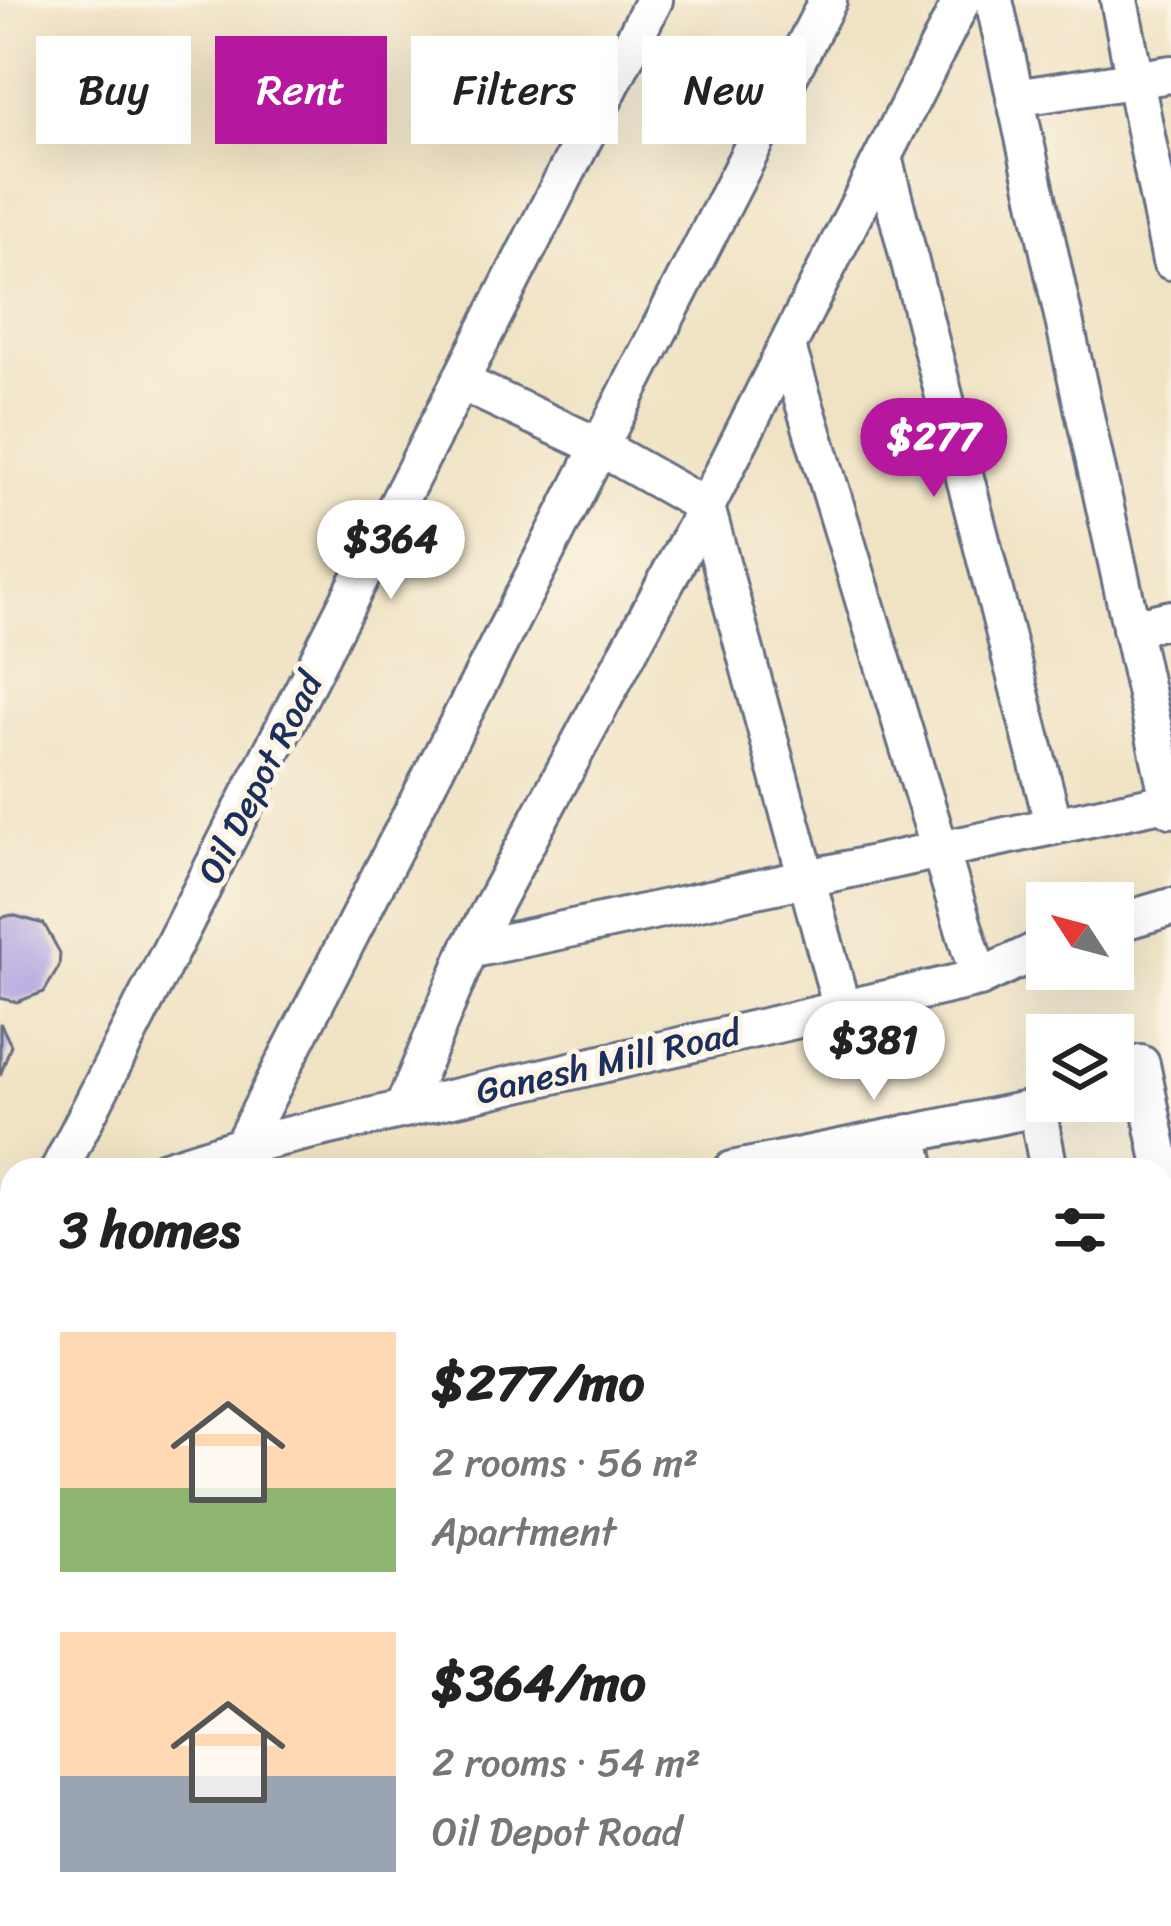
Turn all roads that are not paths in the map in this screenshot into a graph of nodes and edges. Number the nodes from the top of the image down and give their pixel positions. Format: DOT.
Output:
graph roads {
  1 [pos="654,0"];
  2 [pos="828,0"];
  3 [pos="962,0"];
  4 [pos="994,0"];
  5 [pos="1119,0"];
  6 [pos="1153,78"];
  7 [pos="1015,98"];
  8 [pos="883,157"];
  9 [pos="1171,260"];
  10 [pos="787,347"];
  11 [pos="463,383"];
  12 [pos="599,447"];
  13 [pos="706,507"];
  14 [pos="1171,619"];
  15 [pos="1131,628"];
  16 [pos="1170,804"];
  17 [pos="1054,826"];
  18 [pos="939,850"];
  19 [pos="806,878"];
  20 [pos="1171,907"];
  21 [pos="1134,918"];
  22 [pos="469,950"];
  23 [pos="1026,956"];
  24 [pos="979,978"];
  25 [pos="842,1009"];
  26 [pos="1142,1062"];
  27 [pos="1026,1107"];
  28 [pos="403,1109"];
  29 [pos="1044,1122"];
  30 [pos="909,1133"];
  31 [pos="242,1146"];
  32 [pos="65,1158"];
  33 [pos="204,1158"];
  34 [pos="803,1158"];
  35 [pos="914,1158"];
  36 [pos="1048,1158"];
  37 [pos="1161,1158"];
  1 -- 11 [label="street, Oil Depot Road"];
  2 -- 12 [label="street"];
  3 -- 8 [label="street"];
  4 -- 7 [label="street"];
  5 -- 6 [label="street"];
  6 -- 7 [label="street"];
  6 -- 9 [label="street"];
  7 -- 15 [label="street"];
  8 -- 10 [label="street"];
  8 -- 17 [label="street"];
  10 -- 13 [label="street"];
  10 -- 18 [label="street"];
  11 -- 12 [label="street"];
  11 -- 32 [label="street, Oil Depot Road"];
  12 -- 13 [label="street"];
  12 -- 31 [label="street"];
  13 -- 19 [label="street"];
  13 -- 22 [label="street"];
  14 -- 15 [label="street"];
  15 -- 16 [label="street"];
  16 -- 17 [label="street"];
  17 -- 18 [label="street"];
  18 -- 19 [label="street"];
  18 -- 24 [label="street"];
  19 -- 22 [label="street"];
  19 -- 25 [label="street"];
  20 -- 21 [label="street"];
  22 -- 28 [label="street"];
  23 -- 24 [label="street, Ganesh Mill Road"];
  24 -- 25 [label="street, Ganesh Mill Road"];
  25 -- 28 [label="street, Ganesh Mill Road"];
  26 -- 37 [label="street"];
  27 -- 30 [label="street"];
  28 -- 31 [label="street, Ganesh Mill Road"];
  29 -- 36 [label="street"];
  30 -- 34 [label="street"];
  30 -- 35 [label="street"];
  31 -- 33 [label="street, Ganesh Mill Road"];
}
